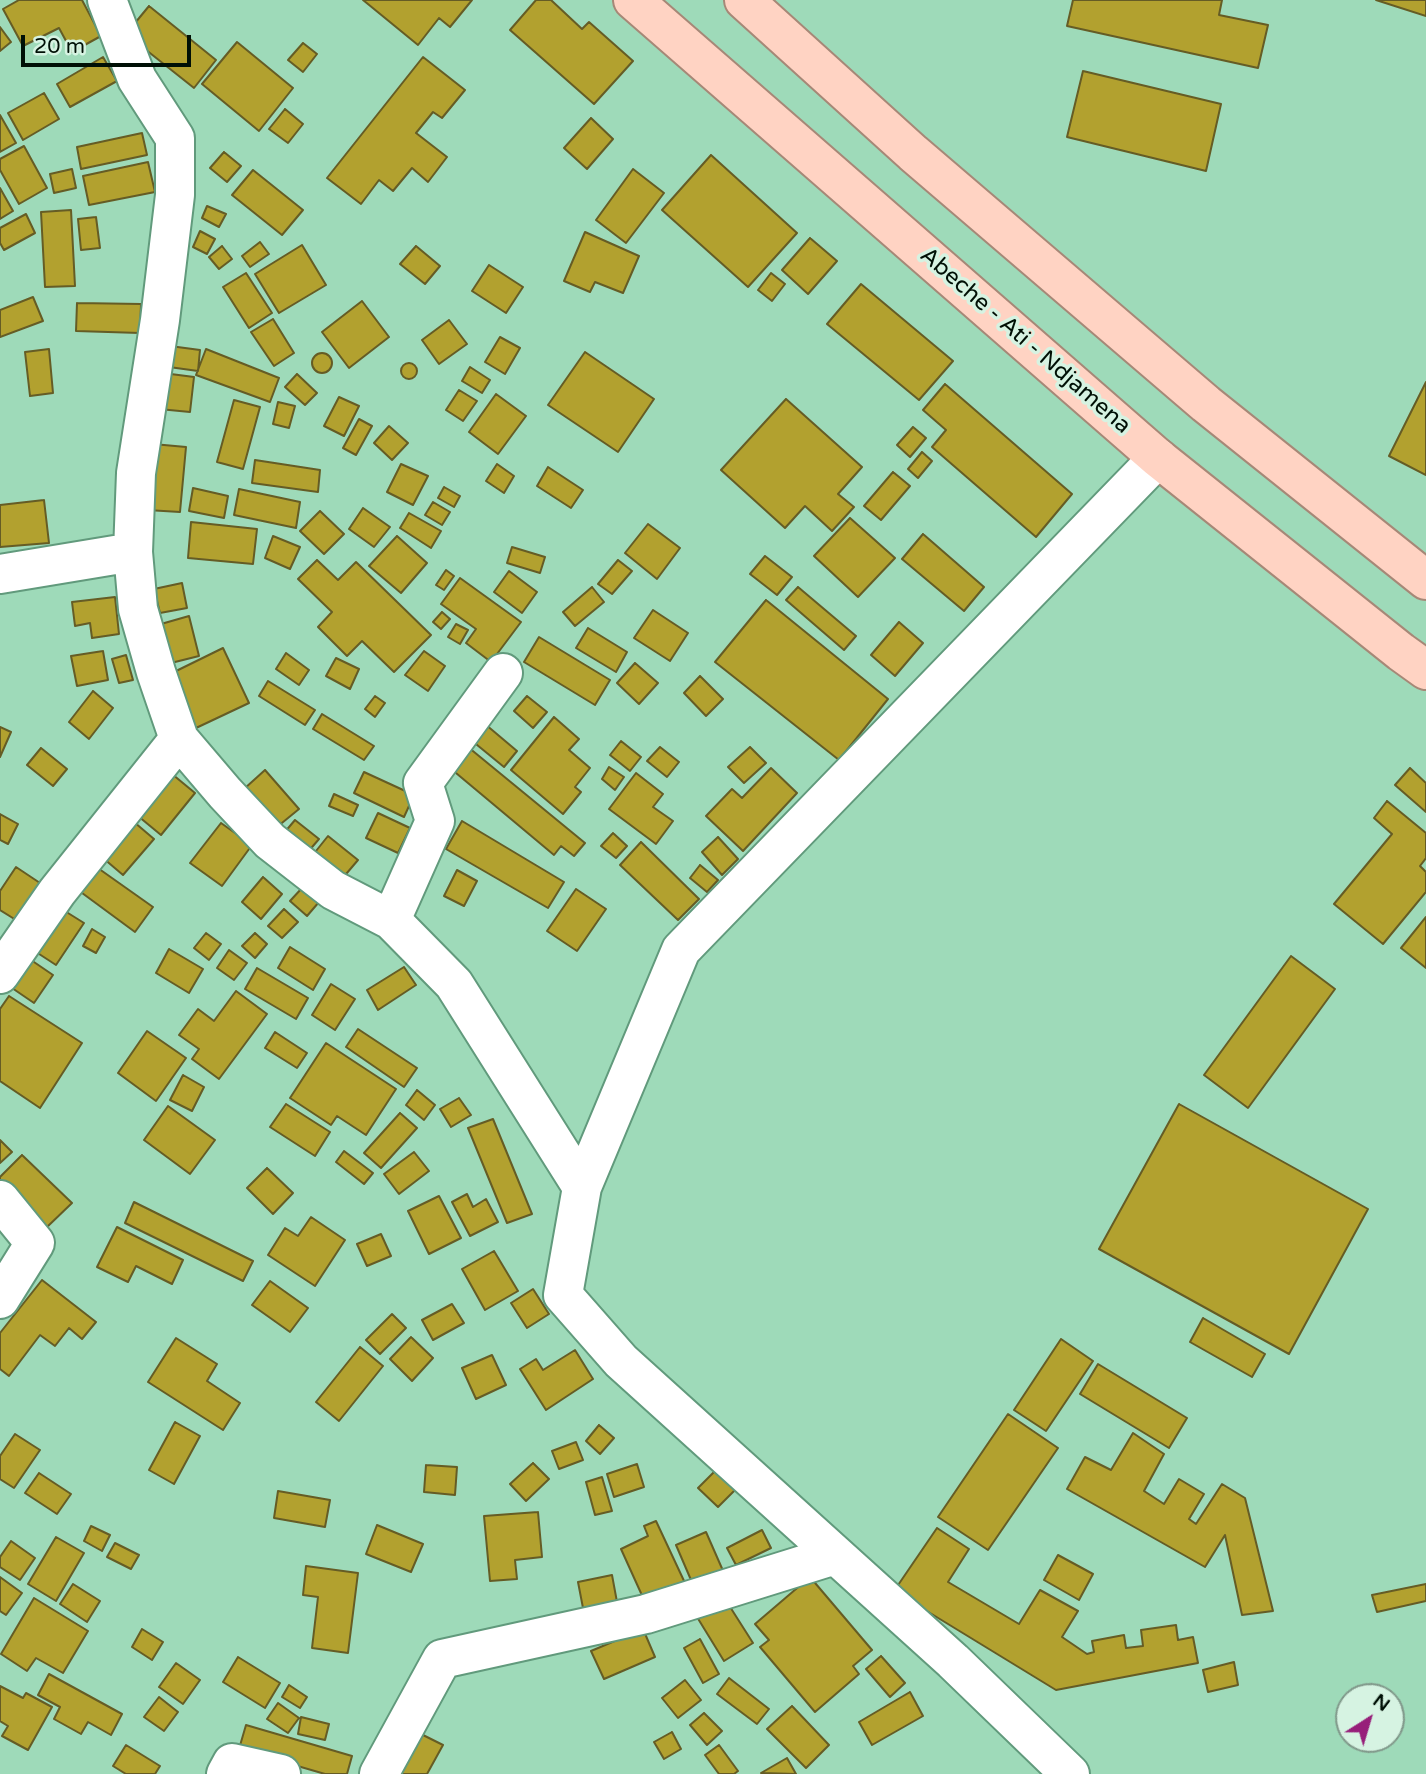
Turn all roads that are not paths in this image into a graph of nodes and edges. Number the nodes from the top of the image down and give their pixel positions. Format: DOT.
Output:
graph roads {
  1 [pos="107,0"];
  2 [pos="633,0"];
  3 [pos="744,0"];
  4 [pos="1158,458"];
  5 [pos="133,552"];
  6 [pos="0,574"];
  7 [pos="1426,580"];
  8 [pos="1426,670"];
  9 [pos="503,673"];
  10 [pos="179,739"];
  11 [pos="391,920"];
  12 [pos="0,974"];
  13 [pos="582,1187"];
  14 [pos="0,1200"];
  15 [pos="0,1298"];
  16 [pos="835,1555"];
  17 [pos="226,1774"];
  18 [pos="281,1774"];
  19 [pos="379,1774"];
  20 [pos="1070,1774"];
  1 -- 5 [label="street"];
  2 -- 4 [label="highway, Abeche - Ati - Ndjamena"];
  3 -- 7 [label="highway"];
  4 -- 8 [label="highway, Abeche - Ati - Ndjamena"];
  4 -- 13 [label="street"];
  5 -- 6 [label="street"];
  5 -- 10 [label="street"];
  9 -- 11 [label="street"];
  10 -- 11 [label="street"];
  10 -- 12 [label="street"];
  11 -- 13 [label="street"];
  13 -- 16 [label="street"];
  14 -- 15 [label="street"];
  16 -- 19 [label="street"];
  16 -- 20 [label="street"];
  17 -- 18 [label="street"];
}
